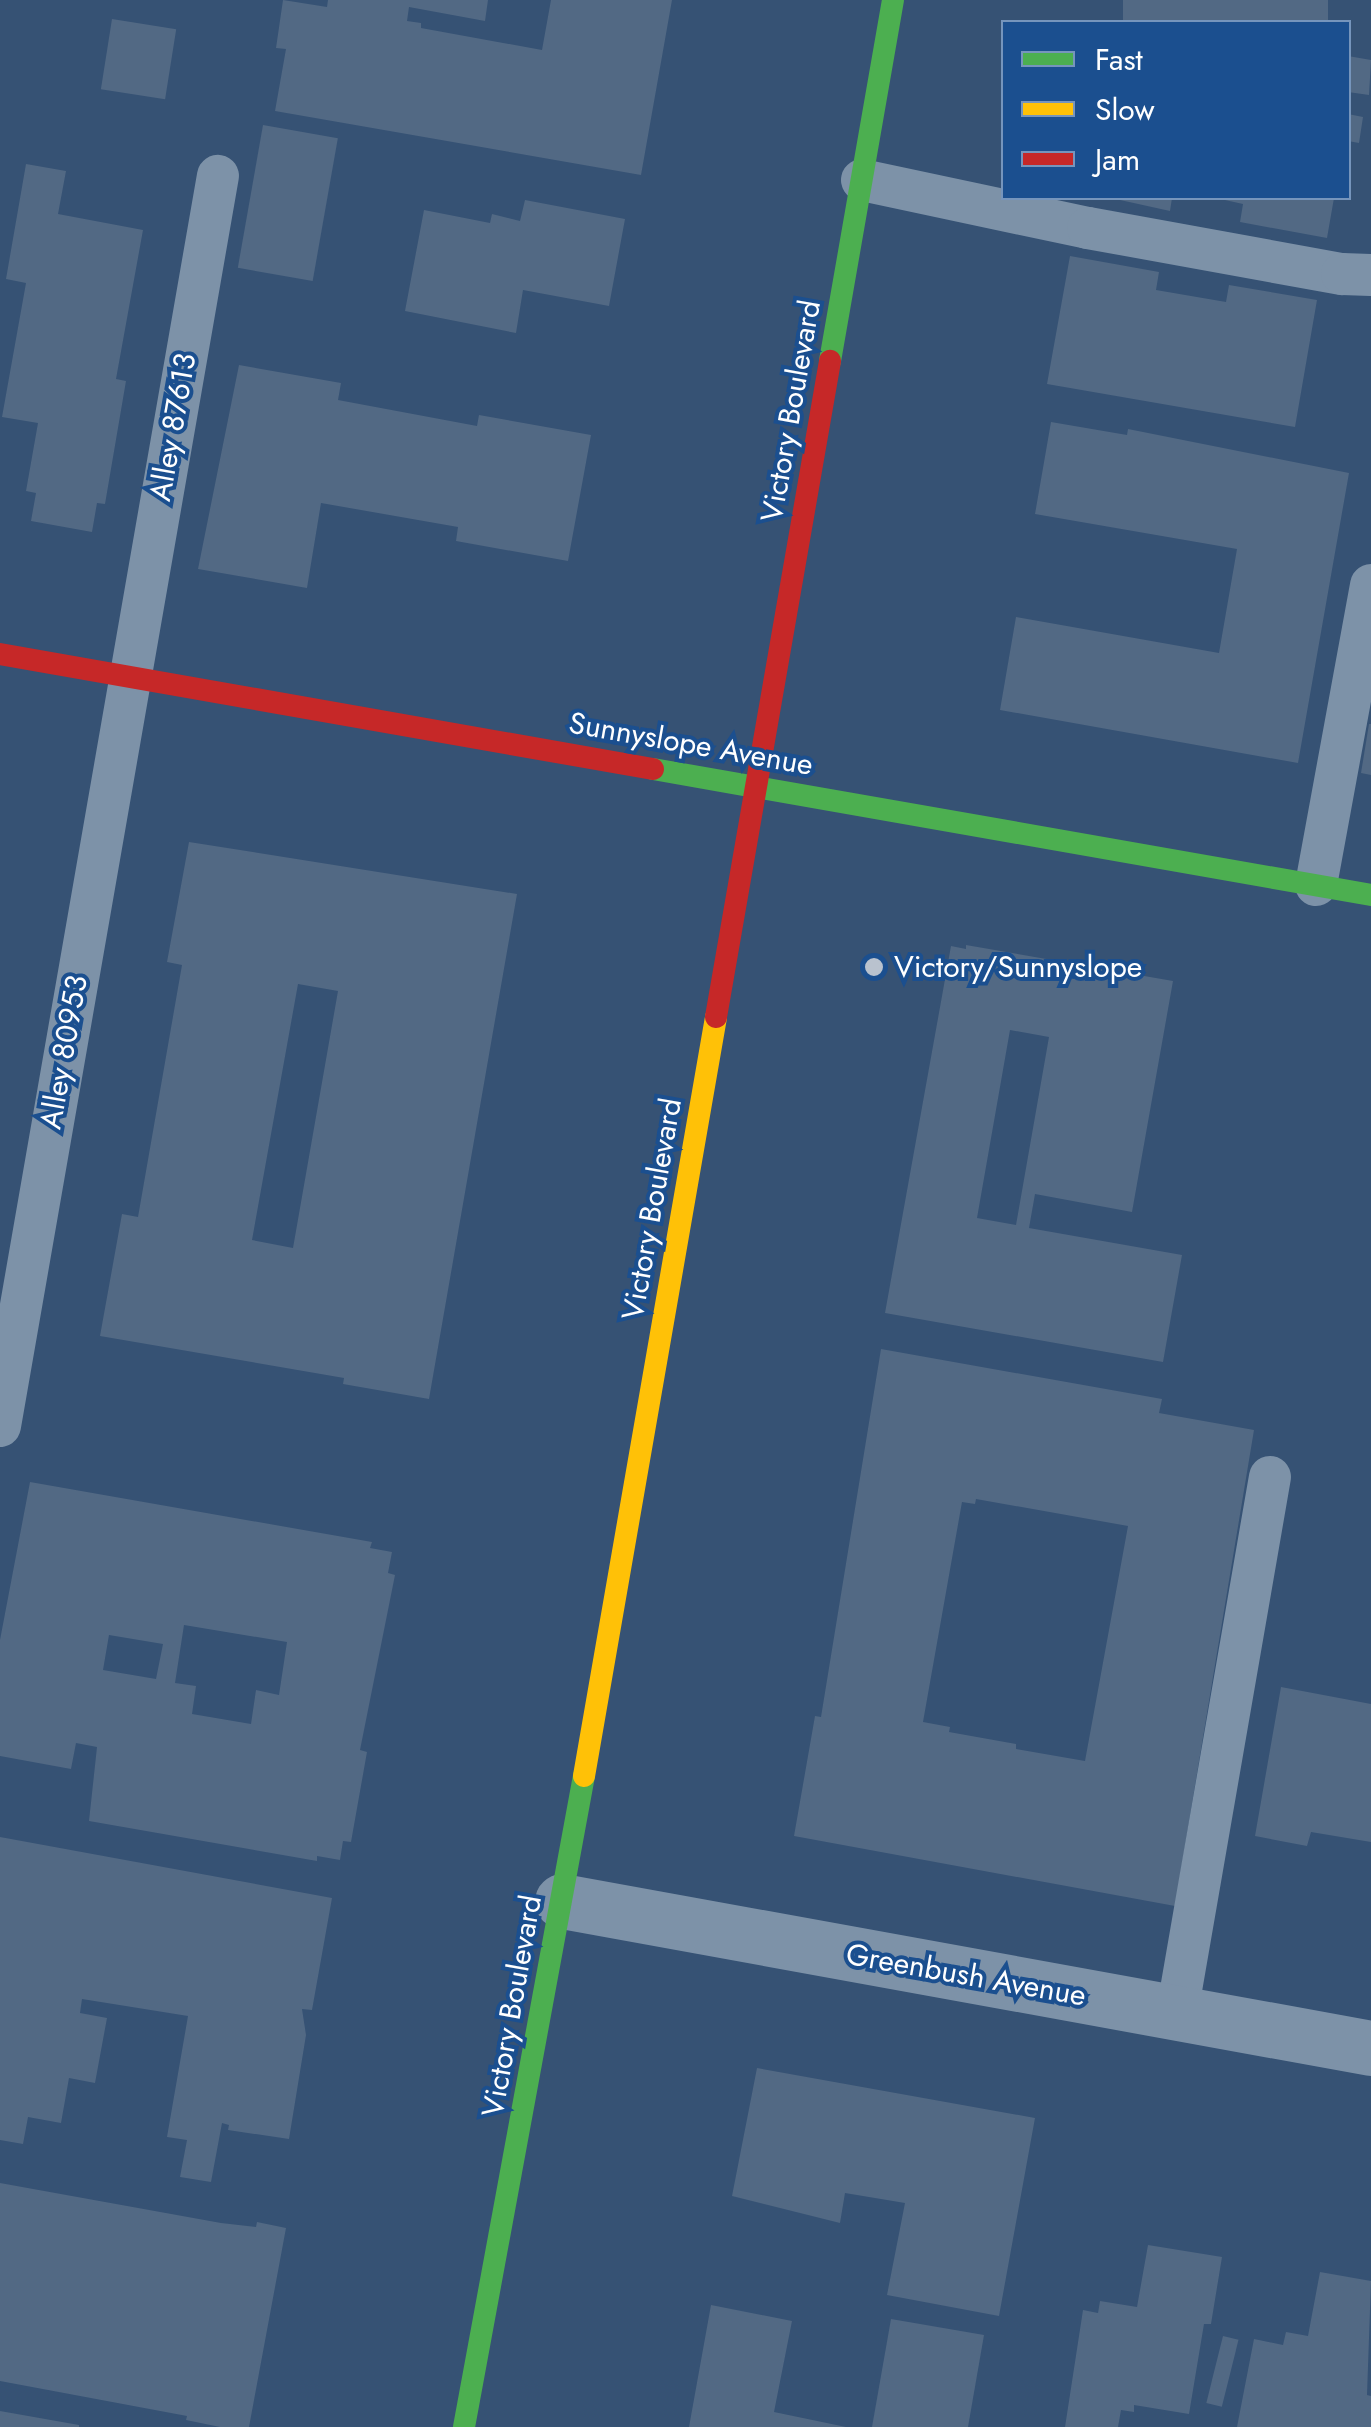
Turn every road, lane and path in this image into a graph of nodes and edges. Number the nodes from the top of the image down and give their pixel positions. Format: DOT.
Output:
graph roads {
  1 [pos="892,0"];
  2 [pos="218,176"];
  3 [pos="862,180"];
  4 [pos="1371,275"];
  5 [pos="1371,585"];
  6 [pos="0,654"];
  7 [pos="128,678"];
  8 [pos="758,785"];
  9 [pos="1316,885"];
  10 [pos="1371,895"];
  11 [pos="0,1426"];
  12 [pos="1270,1478"];
  13 [pos="562,1901"];
  14 [pos="1176,2012"];
  15 [pos="1371,2048"];
  16 [pos="464,2427"];
  1 -- 3 [label="main road, Victory Boulevard"];
  2 -- 7 [label="lane, Alley 87613"];
  3 -- 4 [label="lane"];
  3 -- 8 [label="main road, Victory Boulevard"];
  5 -- 9 [label="lane"];
  6 -- 7 [label="main road, Sunnyslope Avenue"];
  7 -- 8 [label="main road, Sunnyslope Avenue"];
  7 -- 11 [label="lane, Alley 80953"];
  8 -- 9 [label="main road, Sunnyslope Avenue"];
  8 -- 13 [label="main road, Victory Boulevard"];
  9 -- 10 [label="main road, Sunnyslope Avenue"];
  12 -- 14 [label="lane"];
  13 -- 14 [label="street, Greenbush Avenue"];
  13 -- 16 [label="main road, Victory Boulevard"];
  14 -- 15 [label="street, Greenbush Avenue"];
}
